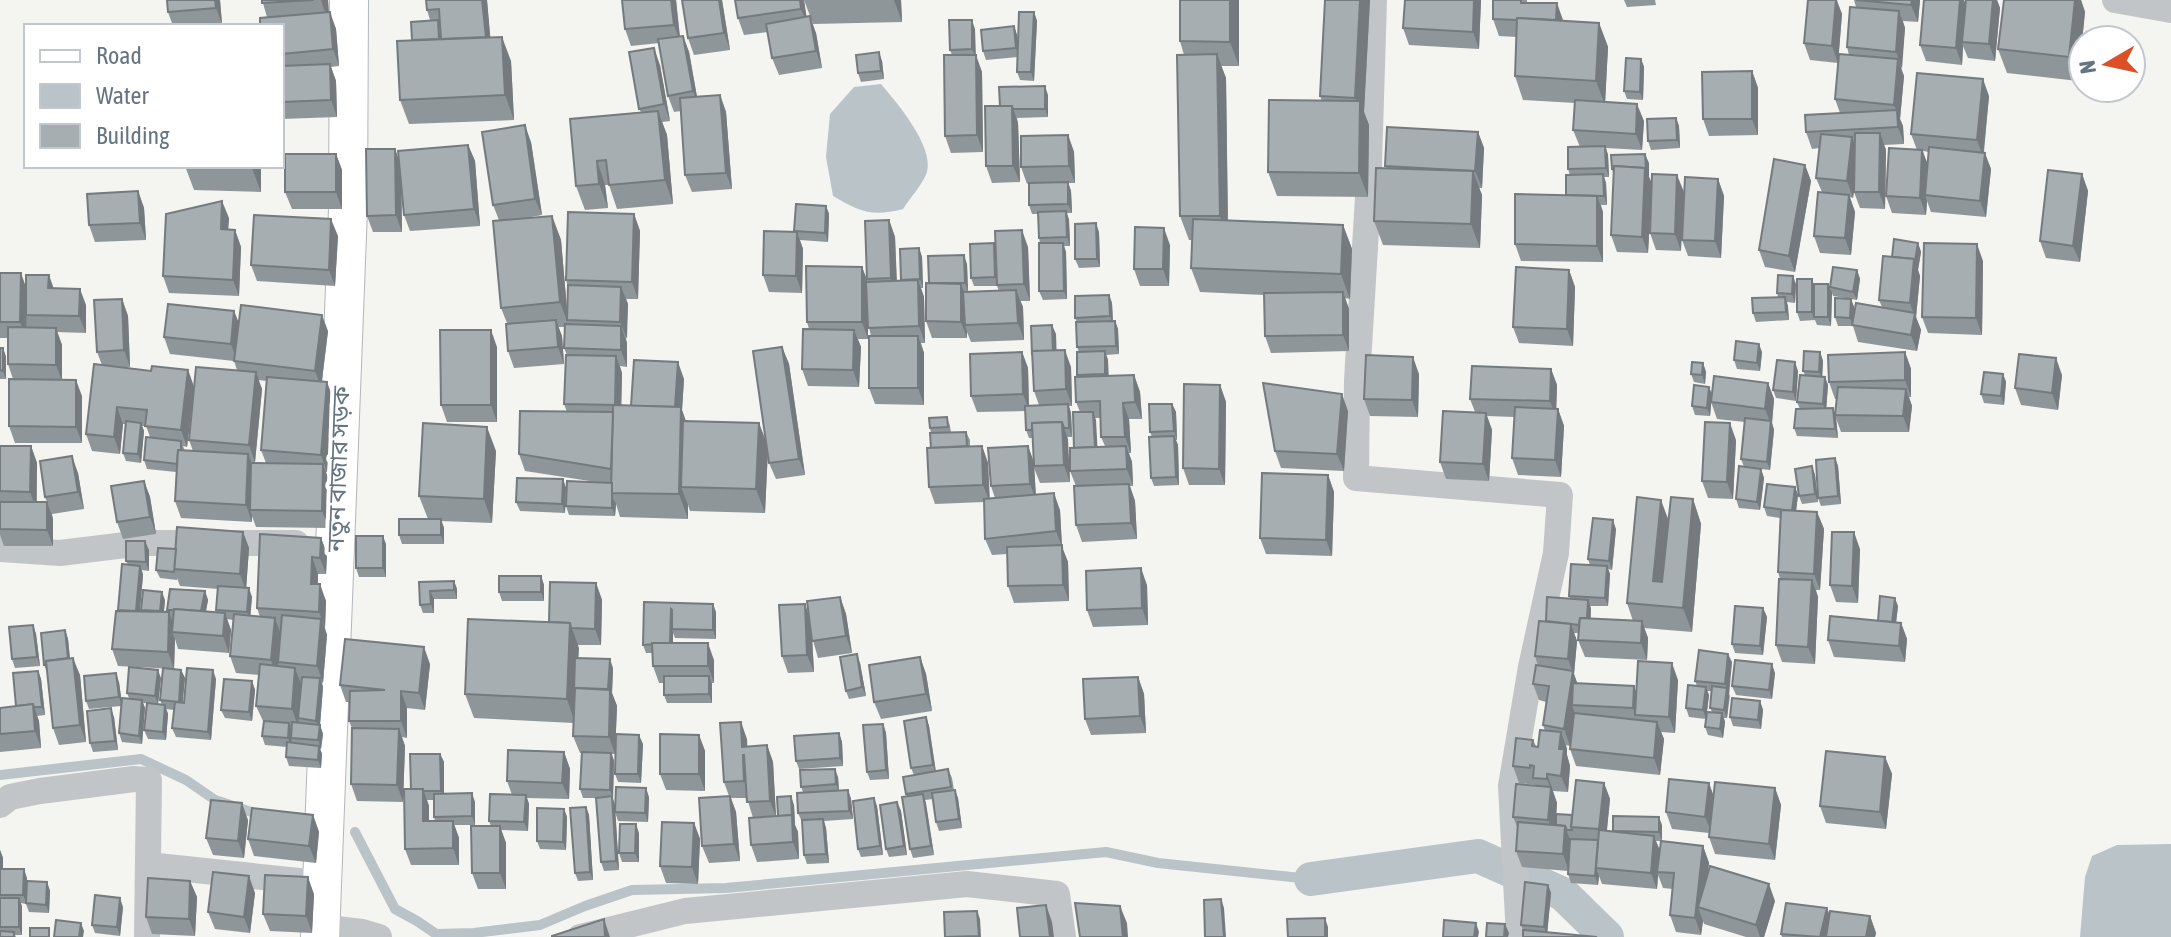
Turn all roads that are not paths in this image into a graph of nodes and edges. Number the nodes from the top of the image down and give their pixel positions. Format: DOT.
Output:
graph roads {
  1 [pos="349,0"];
  2 [pos="1374,0"];
  3 [pos="2115,0"];
  4 [pos="2171,10"];
  5 [pos="335,543"];
  6 [pos="0,549"];
  7 [pos="0,805"];
  8 [pos="148,865"];
  9 [pos="322,883"];
  10 [pos="320,932"];
  11 [pos="147,937"];
  12 [pos="379,937"];
  13 [pos="580,937"];
  14 [pos="1063,937"];
  15 [pos="1519,937"];
  1 -- 5 [label="street, নতুন বাজার সড়ক"];
  2 -- 15 [label="street"];
  3 -- 4 [label="street"];
  5 -- 6 [label="street"];
  5 -- 9 [label="street, নতুন বাজার সড়ক"];
  7 -- 8 [label="street"];
  8 -- 9 [label="street"];
  8 -- 11 [label="street"];
  9 -- 10 [label="street, নতুন বাজার সড়ক"];
  10 -- 12 [label="street"];
  13 -- 14 [label="street"];
}
